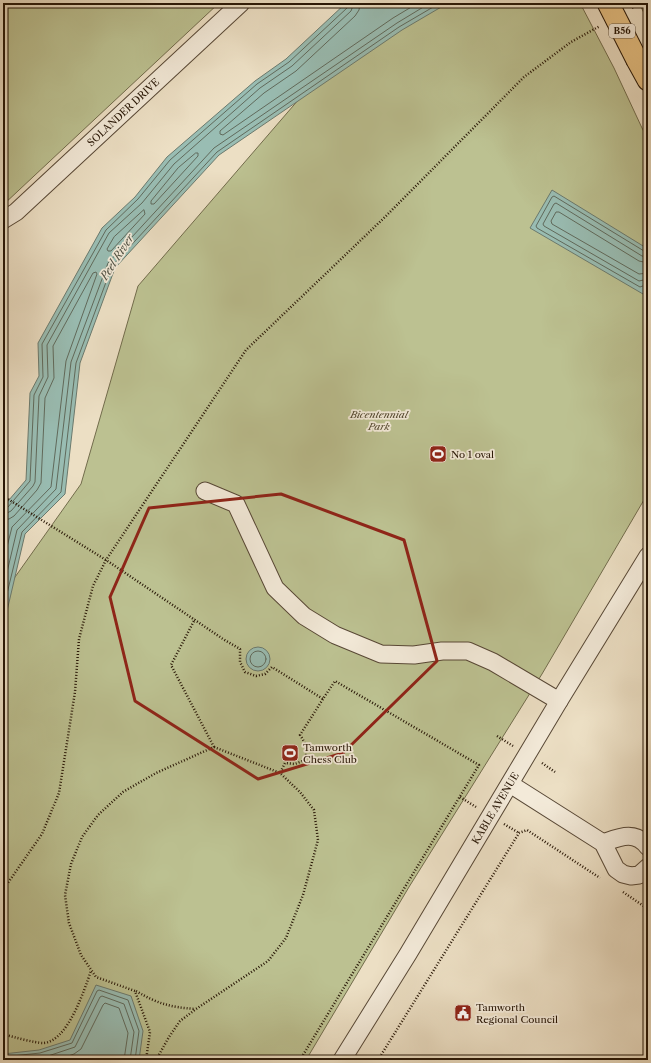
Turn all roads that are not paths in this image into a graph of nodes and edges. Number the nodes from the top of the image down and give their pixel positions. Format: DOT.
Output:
graph roads {
  1 [pos="241,3"];
  2 [pos="613,12"];
  3 [pos="648,80"];
  4 [pos="3,220"];
  5 [pos="205,491"];
  6 [pos="648,556"];
  7 [pos="559,701"];
  8 [pos="510,784"];
  9 [pos="602,843"];
  10 [pos="648,847"];
  11 [pos="648,868"];
  12 [pos="342,1060"];
  1 -- 4 [label="street, SOLANDER DRIVE"];
  2 -- 3 [label="main road, B56, bridge"];
  5 -- 7 [label="street"];
  6 -- 7 [label="street, KABLE AVENUE"];
  7 -- 8 [label="street, KABLE AVENUE"];
  8 -- 9 [label="street"];
  8 -- 12 [label="street, KABLE AVENUE"];
  9 -- 10 [label="street"];
  9 -- 11 [label="street"];
}
